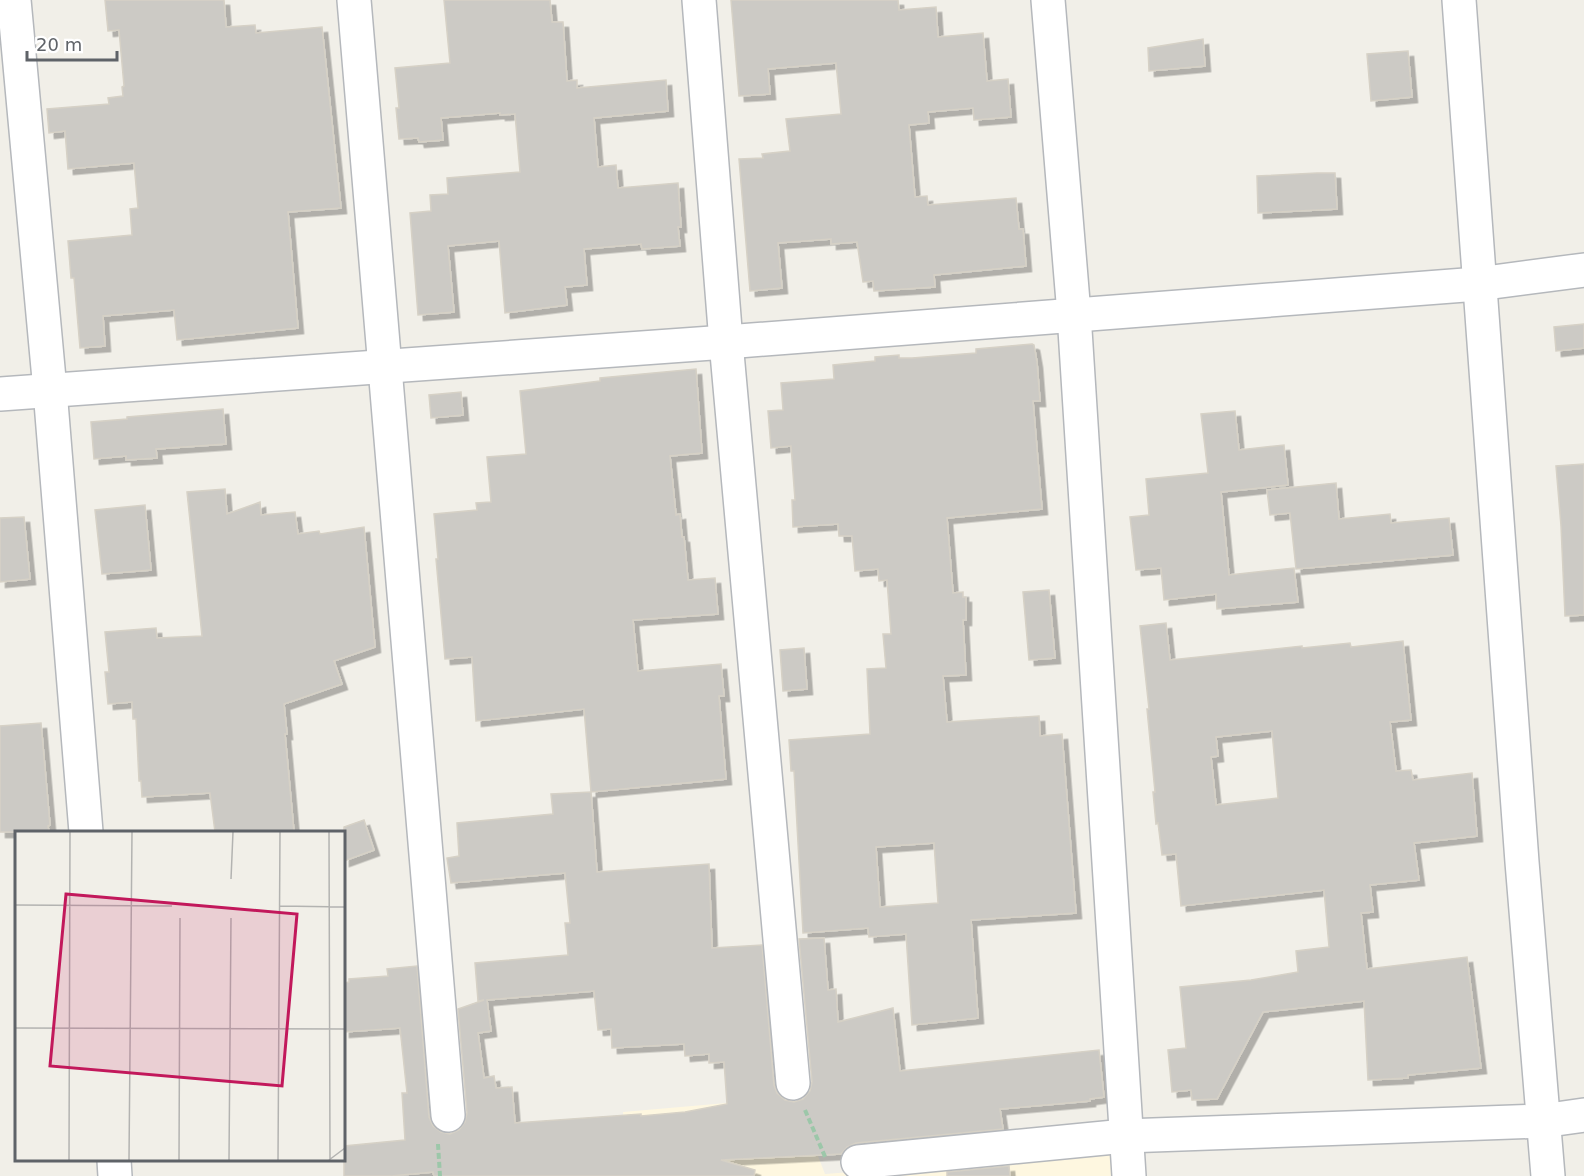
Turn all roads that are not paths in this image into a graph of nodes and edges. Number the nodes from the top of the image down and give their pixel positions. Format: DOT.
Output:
graph roads {
  1 [pos="14,0"];
  2 [pos="354,0"];
  3 [pos="699,0"];
  4 [pos="1048,0"];
  5 [pos="1459,0"];
  6 [pos="1584,270"];
  7 [pos="1478,284"];
  8 [pos="1074,314"];
  9 [pos="726,342"];
  10 [pos="385,367"];
  11 [pos="50,390"];
  12 [pos="0,394"];
  13 [pos="86,831"];
  14 [pos="793,1083"];
  15 [pos="448,1115"];
  16 [pos="1584,1115"];
  17 [pos="1542,1121"];
  18 [pos="1125,1136"];
  19 [pos="114,1161"];
  20 [pos="858,1162"];
  21 [pos="115,1176"];
  22 [pos="1129,1176"];
  23 [pos="1548,1176"];
  1 -- 11 [label="street"];
  2 -- 10 [label="street"];
  3 -- 9 [label="street"];
  4 -- 8 [label="street"];
  5 -- 7 [label="street"];
  6 -- 7 [label="street"];
  7 -- 8 [label="street"];
  7 -- 17 [label="street"];
  8 -- 9 [label="street"];
  8 -- 18 [label="street"];
  9 -- 10 [label="street"];
  9 -- 14 [label="street"];
  10 -- 11 [label="street"];
  10 -- 15 [label="street"];
  11 -- 12 [label="street"];
  11 -- 13 [label="street"];
  16 -- 17 [label="street"];
  17 -- 18 [label="street"];
  17 -- 23 [label="street"];
  18 -- 20 [label="street"];
  18 -- 22 [label="street"];
  19 -- 21 [label="street"];
}
